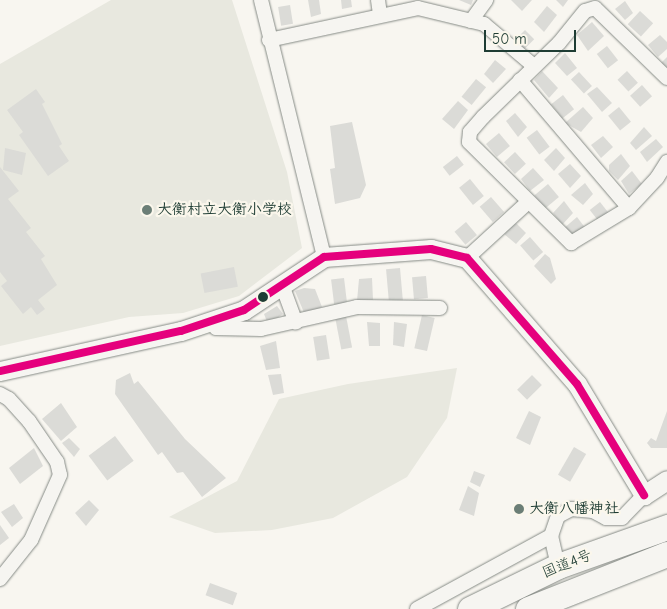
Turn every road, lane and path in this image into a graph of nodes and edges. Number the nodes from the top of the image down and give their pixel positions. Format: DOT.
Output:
graph roads {
  1 [pos="261,0"];
  2 [pos="378,0"];
  3 [pos="486,0"];
  4 [pos="380,15"];
  5 [pos="471,21"];
  6 [pos="269,40"];
  7 [pos="534,66"];
  8 [pos="667,78"];
  9 [pos="520,80"];
  10 [pos="667,162"];
  11 [pos="528,203"];
  12 [pos="629,208"];
  13 [pos="324,257"];
  14 [pos="467,258"];
  15 [pos="282,285"];
  16 [pos="440,308"];
  17 [pos="212,321"];
  18 [pos="296,323"];
  19 [pos="0,371"];
  20 [pos="0,394"];
  21 [pos="667,480"];
  22 [pos="644,495"];
  23 [pos="661,529"];
  24 [pos="551,536"];
  25 [pos="660,556"];
  26 [pos="558,566"];
  27 [pos="0,579"];
  28 [pos="417,609"];
  29 [pos="470,609"];
  30 [pos="528,609"];
  1 -- 6 [label="street"];
  2 -- 4 [label="street"];
  3 -- 5 [label="street"];
  4 -- 5 [label="street"];
  4 -- 6 [label="street"];
  5 -- 7 [label="street"];
  6 -- 13 [label="street"];
  7 -- 8 [label="street"];
  7 -- 9 [label="street"];
  9 -- 11 [label="street"];
  9 -- 12 [label="street"];
  10 -- 12 [label="street"];
  11 -- 12 [label="street"];
  11 -- 14 [label="street"];
  13 -- 14 [label="street"];
  13 -- 15 [label="street"];
  14 -- 22 [label="street"];
  15 -- 17 [label="street"];
  15 -- 18 [label="street"];
  16 -- 18 [label="street"];
  17 -- 18 [label="street"];
  17 -- 19 [label="street"];
  20 -- 27 [label="street"];
  21 -- 22 [label="street"];
  22 -- 24 [label="street"];
  23 -- 26 [label="highway, 国道4号"];
  24 -- 26 [label="street"];
  24 -- 28 [label="street"];
  25 -- 30 [label="highway, 国道4号"];
  26 -- 29 [label="highway, 国道4号"];
}
